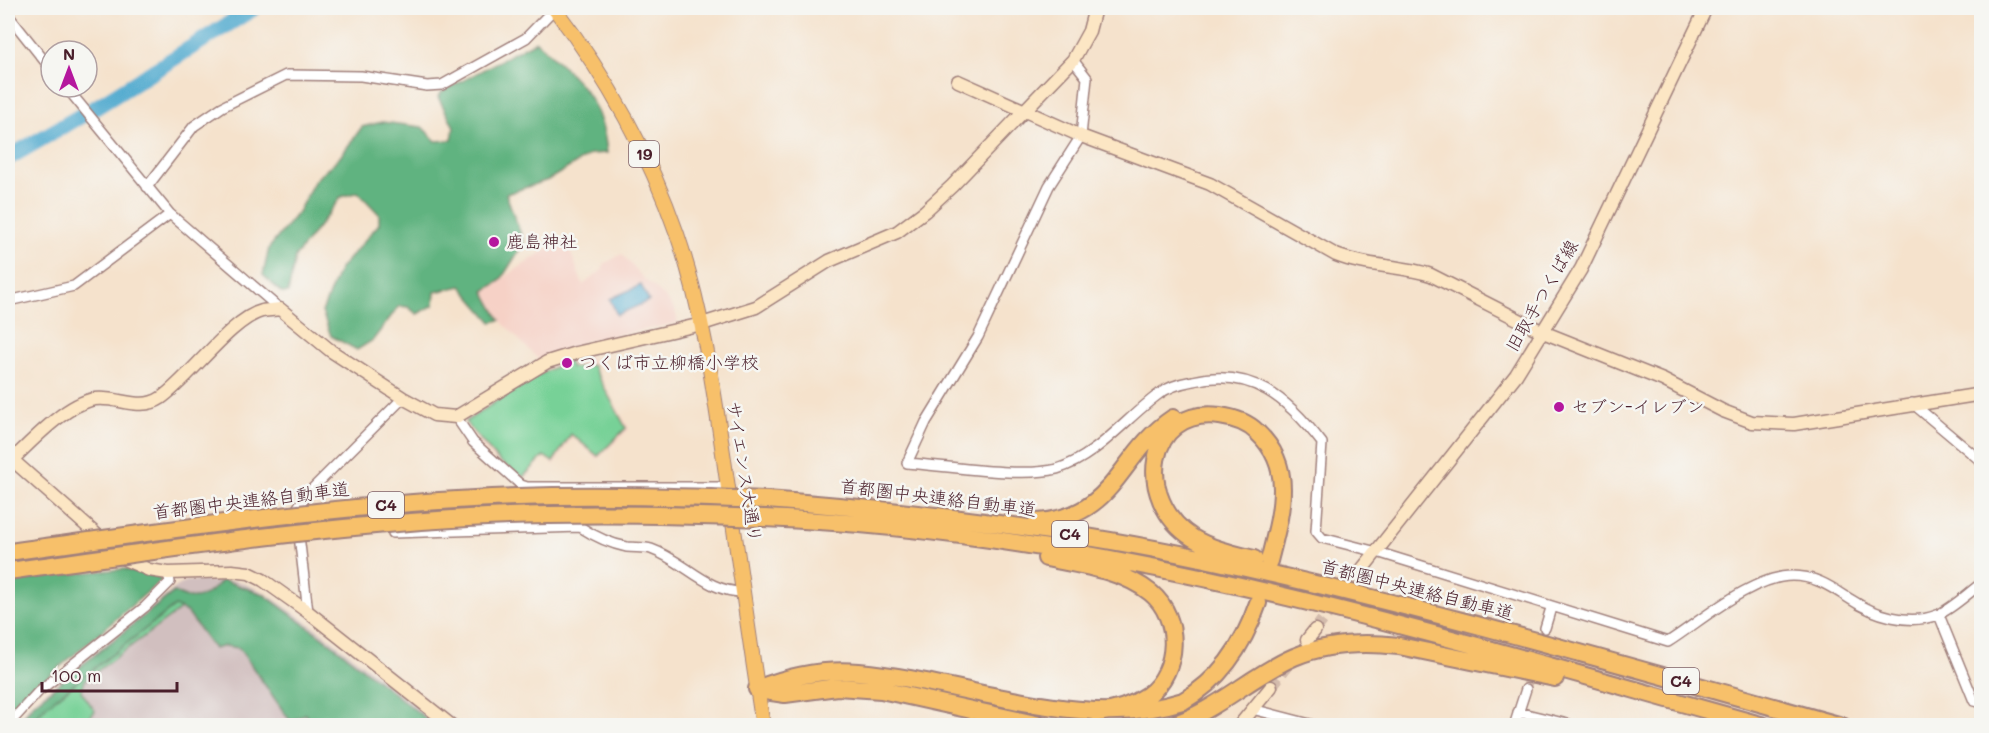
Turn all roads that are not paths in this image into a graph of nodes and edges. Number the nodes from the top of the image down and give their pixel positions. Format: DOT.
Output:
graph roads {
  1 [pos="555,8"];
  2 [pos="1095,8"];
  3 [pos="1706,8"];
  4 [pos="8,15"];
  5 [pos="39,54"];
  6 [pos="1073,60"];
  7 [pos="958,81"];
  8 [pos="76,99"];
  9 [pos="1026,111"];
  10 [pos="1081,136"];
  11 [pos="147,188"];
  12 [pos="170,214"];
  13 [pos="8,301"];
  14 [pos="280,309"];
  15 [pos="702,324"];
  16 [pos="1544,332"];
  17 [pos="1982,394"];
  18 [pos="403,398"];
  19 [pos="1912,403"];
  20 [pos="456,417"];
  21 [pos="9,460"];
  22 [pos="1982,462"];
  23 [pos="571,486"];
  24 [pos="728,487"];
  25 [pos="839,506"];
  26 [pos="571,526"];
  27 [pos="393,532"];
  28 [pos="976,537"];
  29 [pos="8,552"];
  30 [pos="1377,552"];
  31 [pos="8,571"];
  32 [pos="1360,572"];
  33 [pos="168,573"];
  34 [pos="1982,583"];
  35 [pos="743,592"];
  36 [pos="1551,608"];
  37 [pos="308,612"];
  38 [pos="1939,615"];
  39 [pos="1545,628"];
  40 [pos="1315,630"];
  41 [pos="1520,637"];
  42 [pos="1307,640"];
  43 [pos="1271,687"];
  44 [pos="1526,689"];
  45 [pos="757,690"];
  46 [pos="1982,703"];
  47 [pos="1697,707"];
  48 [pos="1252,709"];
  49 [pos="1518,712"];
  50 [pos="1076,719"];
  51 [pos="8,725"];
  52 [pos="1516,725"];
  53 [pos="452,726"];
  54 [pos="763,726"];
  55 [pos="1044,726"];
  56 [pos="1147,726"];
  57 [pos="1169,726"];
  58 [pos="1239,726"];
  59 [pos="1318,726"];
  60 [pos="1456,726"];
  61 [pos="1473,726"];
  62 [pos="1576,726"];
  63 [pos="1764,726"];
  64 [pos="1842,726"];
  1 -- 11 [label="street"];
  1 -- 15 [label="main road, サイエンス大通り / 19"];
  2 -- 6 [label="street"];
  3 -- 16 [label="street, 旧取手つくば線"];
  4 -- 5 [label="street"];
  6 -- 9 [label="street"];
  6 -- 10 [label="street"];
  7 -- 9 [label="street"];
  8 -- 11 [label="street"];
  9 -- 10 [label="street"];
  9 -- 15 [label="street"];
  10 -- 16 [label="street"];
  10 -- 30 [label="street"];
  11 -- 12 [label="street"];
  12 -- 13 [label="street"];
  12 -- 14 [label="street"];
  14 -- 18 [label="street"];
  14 -- 21 [label="street"];
  15 -- 20 [label="street"];
  15 -- 24 [label="main road, サイエンス大通り / 19"];
  16 -- 19 [label="street"];
  16 -- 30 [label="street, 旧取手つくば線"];
  17 -- 19 [label="street"];
  18 -- 20 [label="street"];
  18 -- 37 [label="street"];
  19 -- 22 [label="street"];
  20 -- 23 [label="street"];
  21 -- 33 [label="street"];
  23 -- 24 [label="street"];
  23 -- 26 [label="street"];
  24 -- 35 [label="main road, サイエンス大通り / 19"];
  25 -- 29 [label="highway, 首都圏中央連絡自動車道 / C4, bridge"];
  25 -- 41 [label="highway, 首都圏中央連絡自動車道 / C4"];
  25 -- 41 [label="highway"];
  26 -- 27 [label="street"];
  26 -- 35 [label="street"];
  28 -- 31 [label="highway, 首都圏中央連絡自動車道 / C4, bridge"];
  28 -- 47 [label="highway, 首都圏中央連絡自動車道 / C4"];
  28 -- 50 [label="highway"];
  30 -- 32 [label="street, 旧取手つくば線"];
  30 -- 36 [label="street"];
  33 -- 37 [label="street"];
  33 -- 51 [label="street"];
  34 -- 38 [label="street"];
  35 -- 45 [label="main road, サイエンス大通り / 19"];
  36 -- 38 [label="street"];
  36 -- 39 [label="street"];
  37 -- 53 [label="street"];
  38 -- 46 [label="street"];
  40 -- 42 [label="street"];
  41 -- 64 [label="highway, 首都圏中央連絡自動車道 / C4"];
  43 -- 48 [label="street"];
  44 -- 49 [label="street"];
  45 -- 50 [label="highway"];
  45 -- 54 [label="main road, サイエンス大通り / 19"];
  45 -- 55 [label="highway"];
  47 -- 57 [label="highway"];
  47 -- 63 [label="highway, 首都圏中央連絡自動車道 / C4"];
  48 -- 58 [label="street"];
  48 -- 59 [label="street"];
  49 -- 52 [label="street"];
  49 -- 62 [label="street"];
  50 -- 56 [label="highway"];
  60 -- 61 [label="street"];
}
